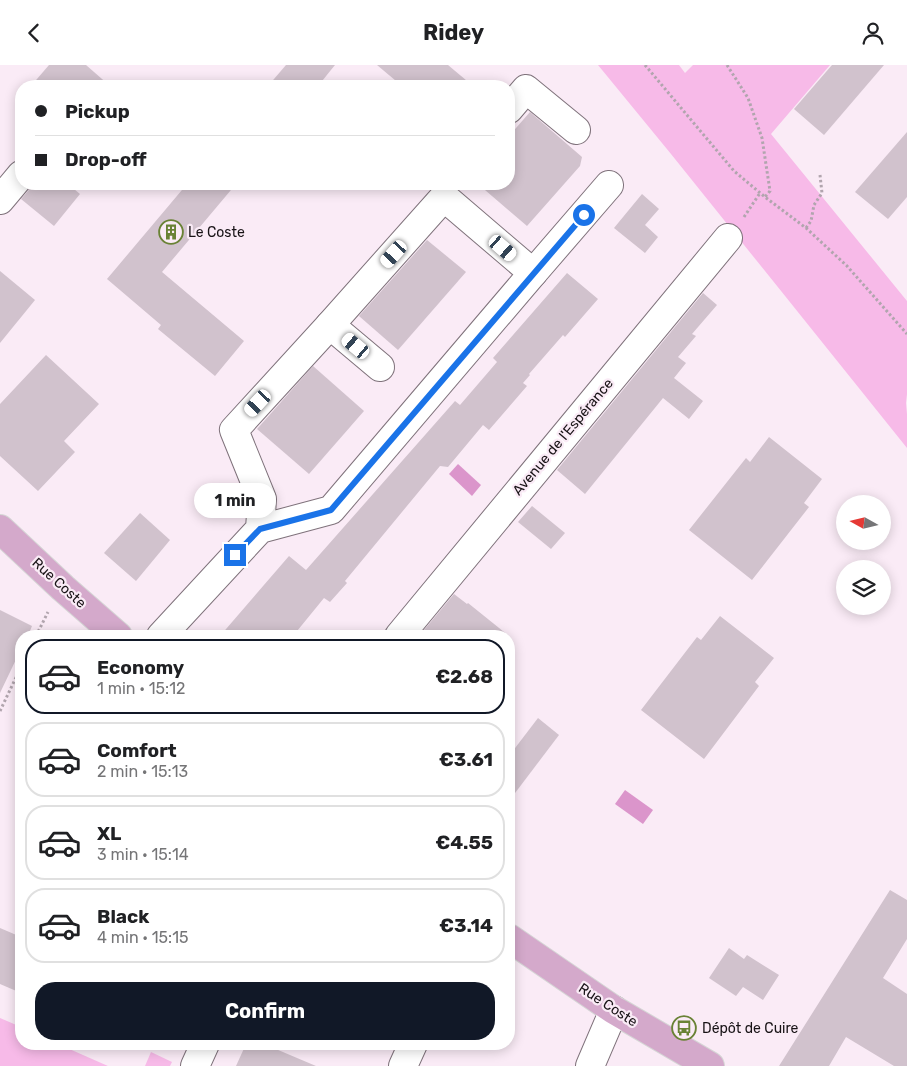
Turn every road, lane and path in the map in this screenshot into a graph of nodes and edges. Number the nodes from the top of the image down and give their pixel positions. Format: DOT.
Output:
graph roads {
  1 [pos="646,65"];
  2 [pos="727,65"];
  3 [pos="515,102"];
  4 [pos="576,130"];
  5 [pos="820,175"];
  6 [pos="15,182"];
  7 [pos="609,185"];
  8 [pos="447,190"];
  9 [pos="765,197"];
  10 [pos="0,200"];
  11 [pos="806,228"];
  12 [pos="728,237"];
  13 [pos="532,273"];
  14 [pos="330,325"];
  15 [pos="907,334"];
  16 [pos="380,367"];
  17 [pos="0,529"];
  18 [pos="260,529"];
  19 [pos="111,630"];
  20 [pos="167,630"];
  21 [pos="404,630"];
  22 [pos="15,680"];
  23 [pos="0,711"];
  24 [pos="515,942"];
  25 [pos="614,1010"];
  26 [pos="202,1050"];
  27 [pos="410,1050"];
  28 [pos="195,1066"];
  29 [pos="403,1066"];
  30 [pos="590,1066"];
  31 [pos="710,1066"];
  1 -- 9 [label="path"];
  2 -- 9 [label="path"];
  3 -- 4 [label="street"];
  5 -- 11 [label="path"];
  6 -- 10 [label="street"];
  7 -- 13 [label="street"];
  8 -- 13 [label="street"];
  8 -- 14 [label="street"];
  9 -- 11 [label="path"];
  11 -- 15 [label="path"];
  12 -- 21 [label="street, Avenue de l'Espérance"];
  13 -- 18 [label="street"];
  14 -- 16 [label="street"];
  14 -- 18 [label="street"];
  17 -- 19 [label="main road, Rue Coste"];
  18 -- 20 [label="street"];
  22 -- 23 [label="path"];
  24 -- 25 [label="main road, Rue Coste"];
  25 -- 30 [label="street"];
  25 -- 31 [label="main road, Rue Coste"];
  26 -- 28 [label="street"];
  27 -- 29 [label="street"];
}
